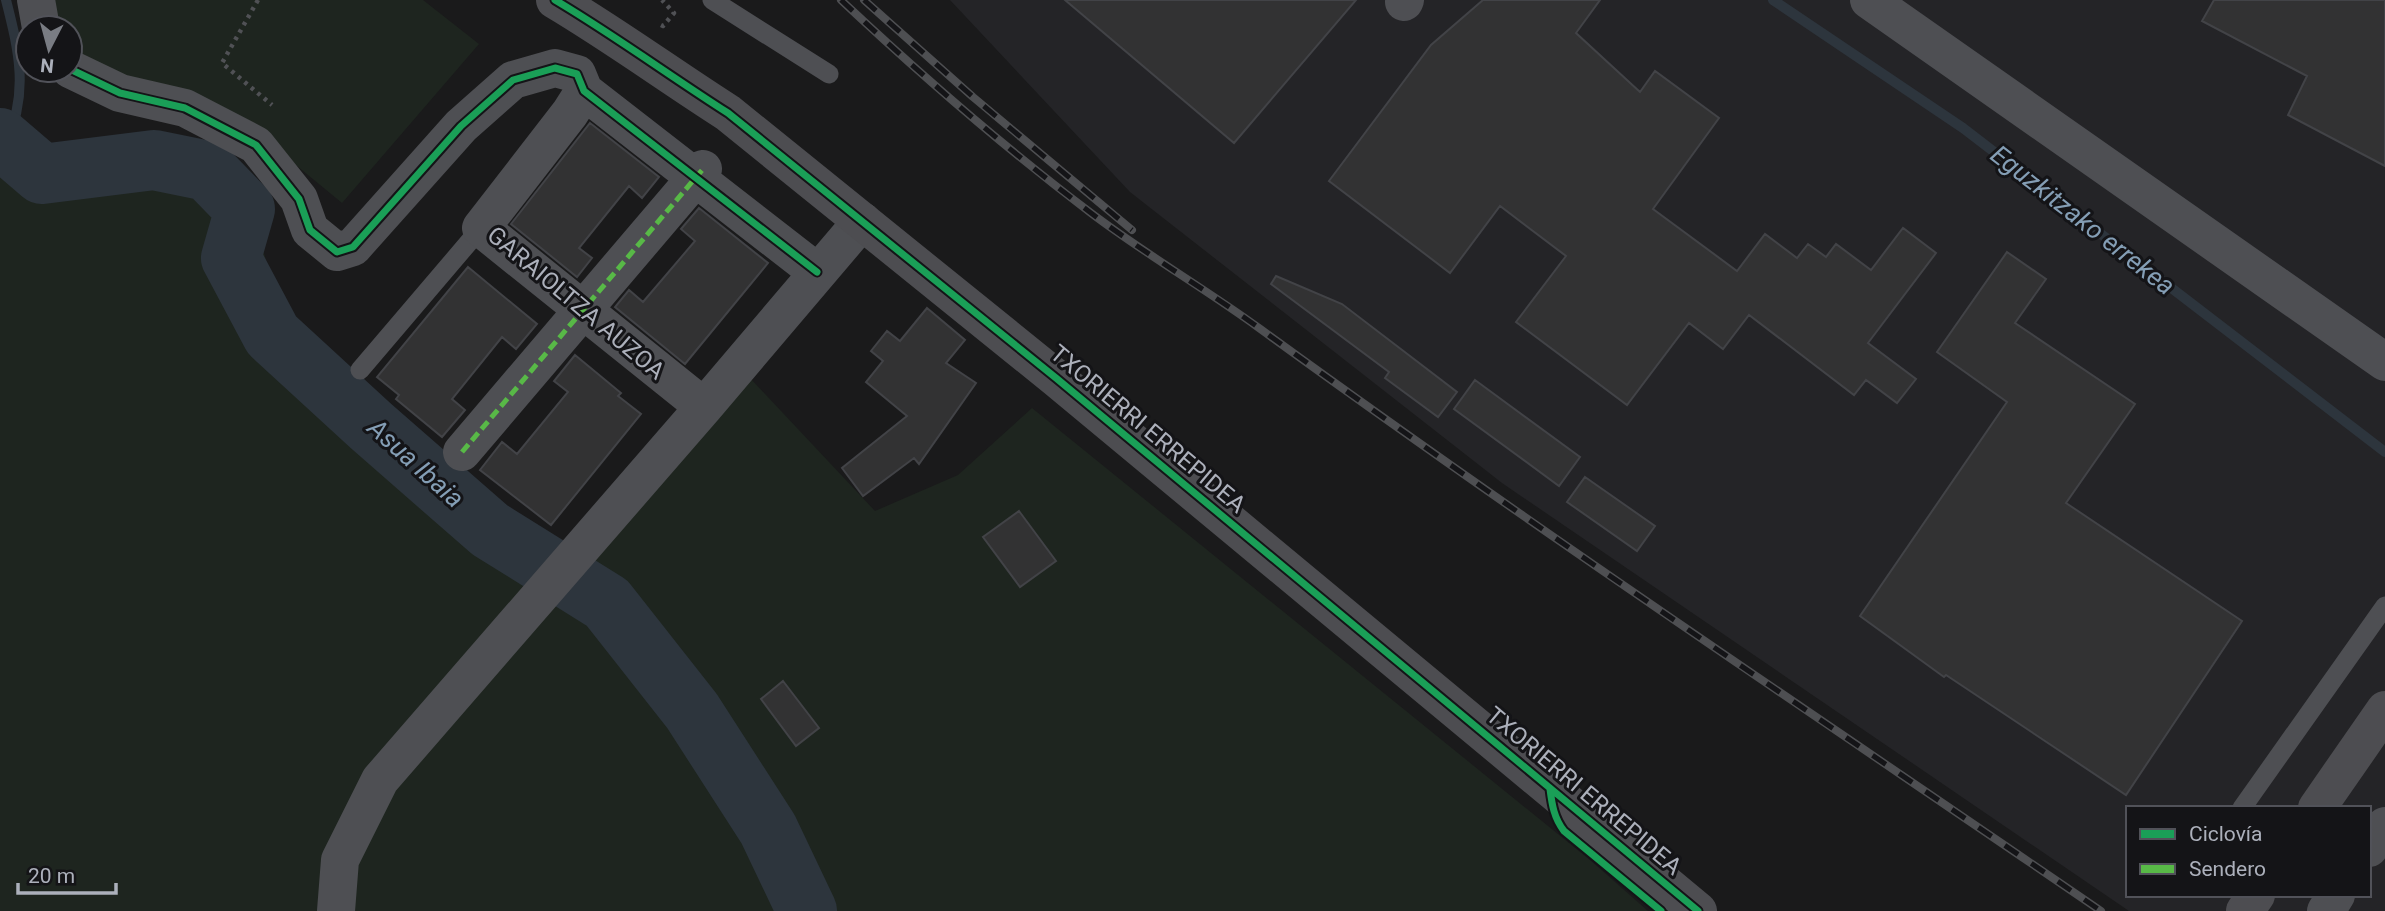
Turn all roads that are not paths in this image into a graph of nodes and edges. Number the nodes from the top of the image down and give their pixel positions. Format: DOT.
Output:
graph roads {
  1 [pos="555,0"];
  2 [pos="712,0"];
  3 [pos="1869,0"];
  4 [pos="829,74"];
  5 [pos="84,76"];
  6 [pos="584,91"];
  7 [pos="699,174"];
  8 [pos="862,220"];
  9 [pos="481,228"];
  10 [pos="817,272"];
  11 [pos="583,310"];
  12 [pos="2385,362"];
  13 [pos="360,370"];
  14 [pos="704,407"];
  15 [pos="462,452"];
  16 [pos="2385,606"];
  17 [pos="2385,710"];
  18 [pos="2243,806"];
  19 [pos="2318,806"];
  20 [pos="2385,826"];
  21 [pos="2371,845"];
  22 [pos="336,911"];
  23 [pos="1698,911"];
  1 -- 8 [label="street, TXORIERRI ERREPIDEA"];
  2 -- 4 [label="lane"];
  3 -- 12 [label="street"];
  5 -- 6 [label="street"];
  6 -- 7 [label="street"];
  6 -- 9 [label="street, GARAIOLTZA AUZOA"];
  7 -- 10 [label="street"];
  7 -- 11 [label="street"];
  8 -- 10 [label="street"];
  8 -- 23 [label="street, TXORIERRI ERREPIDEA"];
  9 -- 11 [label="street, GARAIOLTZA AUZOA"];
  9 -- 13 [label="lane"];
  10 -- 14 [label="street"];
  11 -- 14 [label="street, GARAIOLTZA AUZOA"];
  11 -- 15 [label="street"];
  14 -- 22 [label="street"];
  16 -- 18 [label="lane"];
  17 -- 19 [label="street"];
  20 -- 21 [label="street"];
}
